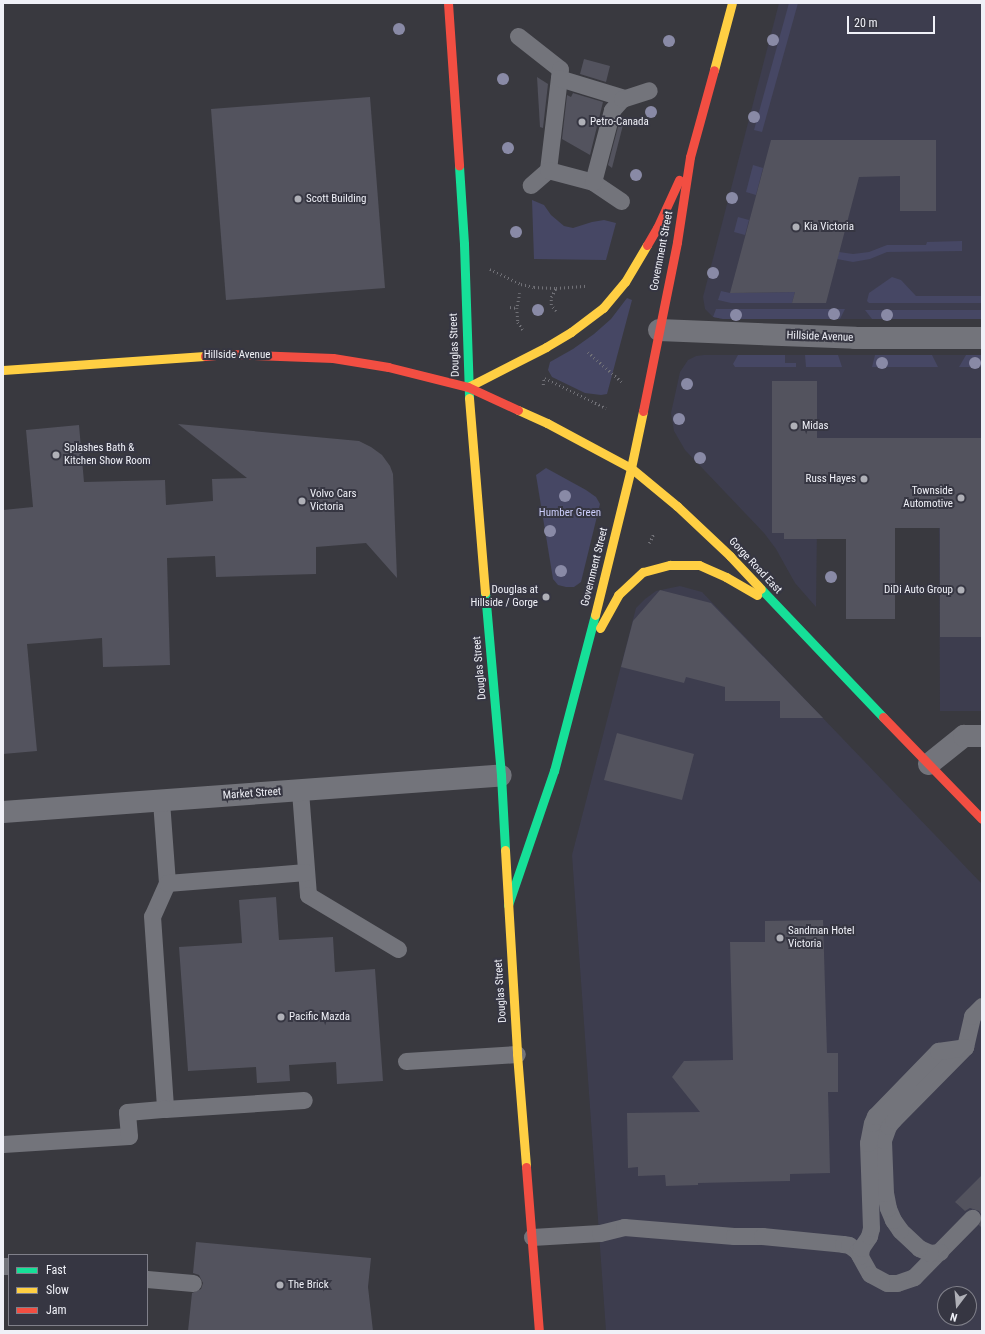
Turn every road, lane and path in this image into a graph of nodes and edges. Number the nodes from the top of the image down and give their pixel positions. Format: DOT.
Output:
graph roads {
  1 [pos="448,3"];
  2 [pos="732,3"];
  3 [pos="518,36"];
  4 [pos="559,78"];
  5 [pos="649,90"];
  6 [pos="624,98"];
  7 [pos="690,157"];
  8 [pos="548,170"];
  9 [pos="593,182"];
  10 [pos="531,185"];
  11 [pos="621,201"];
  12 [pos="464,256"];
  13 [pos="556,288"];
  14 [pos="520,293"];
  15 [pos="510,307"];
  16 [pos="517,308"];
  17 [pos="659,330"];
  18 [pos="526,336"];
  19 [pos="982,338"];
  20 [pos="585,350"];
  21 [pos="3,370"];
  22 [pos="544,378"];
  23 [pos="468,387"];
  24 [pos="645,398"];
  25 [pos="606,408"];
  26 [pos="631,468"];
  27 [pos="654,533"];
  28 [pos="648,546"];
  29 [pos="777,607"];
  30 [pos="586,652"];
  31 [pos="982,736"];
  32 [pos="929,764"];
  33 [pos="502,776"];
  34 [pos="300,791"];
  35 [pos="161,800"];
  36 [pos="3,812"];
  37 [pos="982,819"];
  38 [pos="306,872"];
  39 [pos="168,883"];
  40 [pos="508,905"];
  41 [pos="398,948"];
  42 [pos="982,1006"];
  43 [pos="965,1047"];
  44 [pos="518,1054"];
  45 [pos="406,1061"];
  46 [pos="304,1100"];
  47 [pos="165,1109"];
  48 [pos="3,1144"];
  49 [pos="972,1218"];
  50 [pos="532,1237"];
  51 [pos="940,1252"];
  52 [pos="860,1256"];
  53 [pos="148,1279"];
  54 [pos="193,1283"];
  55 [pos="539,1331"];
  1 -- 12 [label="main road, Douglas Street"];
  2 -- 7 [label="main road, Government Street"];
  3 -- 4 [label="lane"];
  4 -- 6 [label="lane"];
  4 -- 8 [label="lane"];
  5 -- 6 [label="lane"];
  6 -- 9 [label="lane"];
  7 -- 17 [label="main road, Government Street"];
  7 -- 23 [label="main road, Government Street"];
  8 -- 9 [label="lane"];
  8 -- 10 [label="lane"];
  9 -- 11 [label="lane"];
  12 -- 13 [label="path"];
  12 -- 23 [label="main road, Douglas Street"];
  14 -- 16 [label="path"];
  15 -- 16 [label="path"];
  16 -- 18 [label="path"];
  17 -- 19 [label="street, Hillside Avenue"];
  17 -- 24 [label="main road, Government Street"];
  20 -- 24 [label="path"];
  21 -- 23 [label="main road, Hillside Avenue"];
  22 -- 25 [label="path"];
  23 -- 26 [label="main road, Gorge Road East"];
  23 -- 33 [label="main road, Douglas Street"];
  24 -- 26 [label="main road, Government Street"];
  26 -- 29 [label="main road, Gorge Road East"];
  26 -- 30 [label="main road, Government Street"];
  27 -- 28 [label="path"];
  29 -- 30 [label="main road"];
  29 -- 32 [label="main road, Gorge Road East"];
  30 -- 40 [label="main road, Government Street"];
  31 -- 32 [label="street"];
  32 -- 37 [label="main road, Gorge Road East"];
  33 -- 34 [label="street, Market Street"];
  33 -- 40 [label="main road, Douglas Street"];
  34 -- 35 [label="street, Market Street"];
  34 -- 38 [label="lane"];
  35 -- 36 [label="street, Market Street"];
  35 -- 39 [label="lane"];
  38 -- 39 [label="lane"];
  38 -- 41 [label="lane"];
  39 -- 47 [label="lane"];
  40 -- 44 [label="main road, Douglas Street"];
  42 -- 43 [label="lane"];
  43 -- 51 [label="lane"];
  43 -- 52 [label="lane"];
  44 -- 45 [label="lane"];
  44 -- 50 [label="main road, Douglas Street"];
  46 -- 47 [label="lane"];
  47 -- 48 [label="lane"];
  49 -- 51 [label="lane"];
  50 -- 52 [label="lane"];
  50 -- 55 [label="main road, Douglas Street"];
  51 -- 52 [label="lane"];
  53 -- 54 [label="lane"];
}
